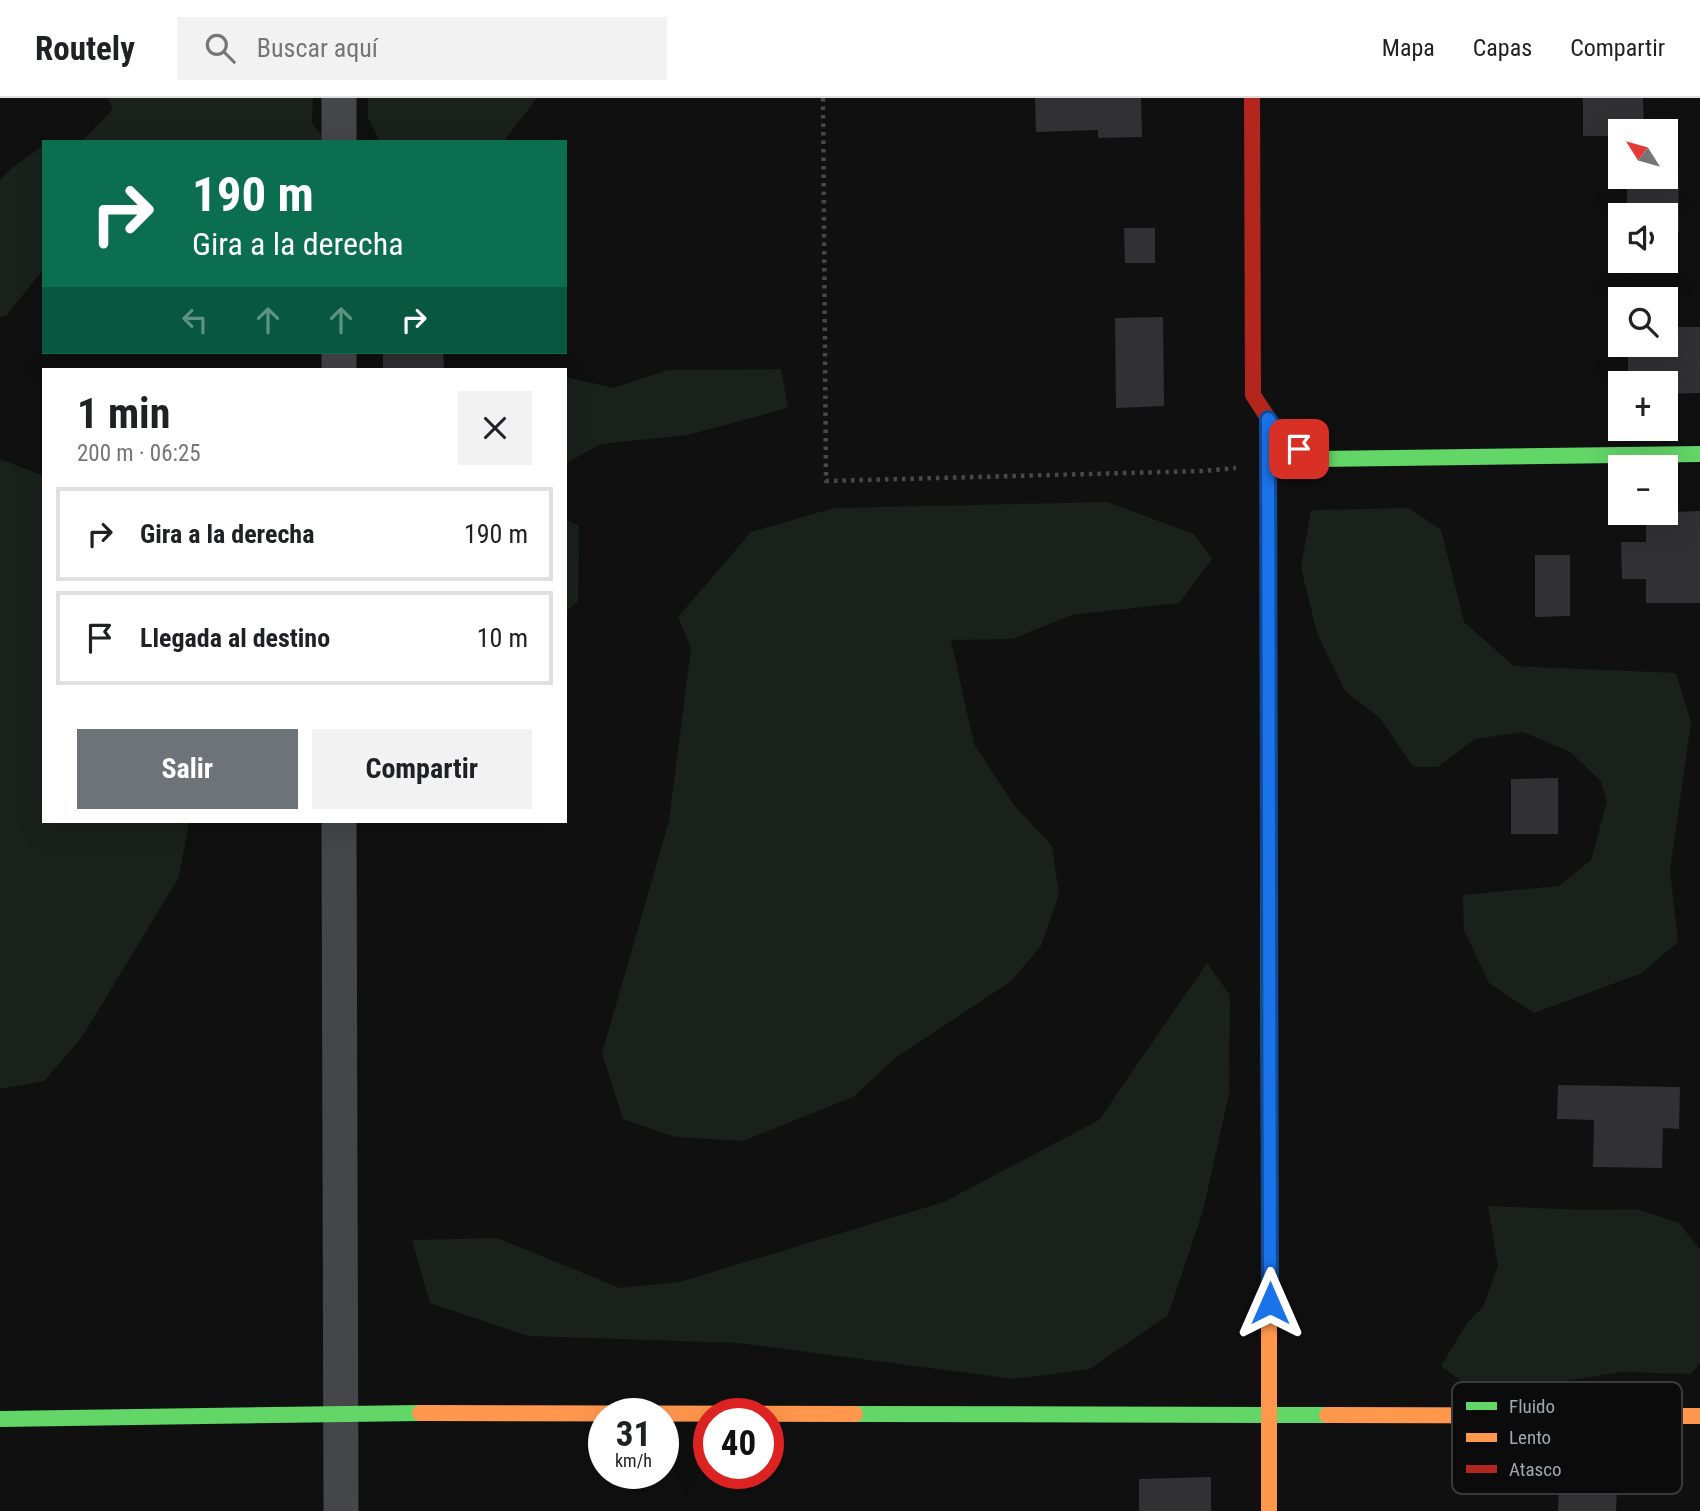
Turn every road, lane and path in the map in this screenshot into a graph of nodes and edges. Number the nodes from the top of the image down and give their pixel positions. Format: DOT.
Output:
graph roads {
  1 [pos="339,98"];
  2 [pos="823,98"];
  3 [pos="1252,98"];
  4 [pos="339,140"];
  5 [pos="1268,419"];
  6 [pos="1700,454"];
  7 [pos="1268,465"];
  8 [pos="339,823"];
  9 [pos="340,1413"];
  10 [pos="1270,1415"];
  11 [pos="1452,1415"];
  12 [pos="1682,1416"];
  13 [pos="1700,1416"];
  14 [pos="0,1419"];
  15 [pos="341,1511"];
  16 [pos="1269,1511"];
  1 -- 4 [label="street"];
  2 -- 7 [label="path"];
  3 -- 5 [label="street"];
  5 -- 6 [label="street"];
  5 -- 7 [label="street"];
  7 -- 10 [label="street"];
  8 -- 9 [label="street"];
  9 -- 10 [label="street"];
  9 -- 14 [label="street"];
  9 -- 15 [label="street"];
  10 -- 11 [label="street"];
  10 -- 16 [label="street"];
  12 -- 13 [label="street"];
}
